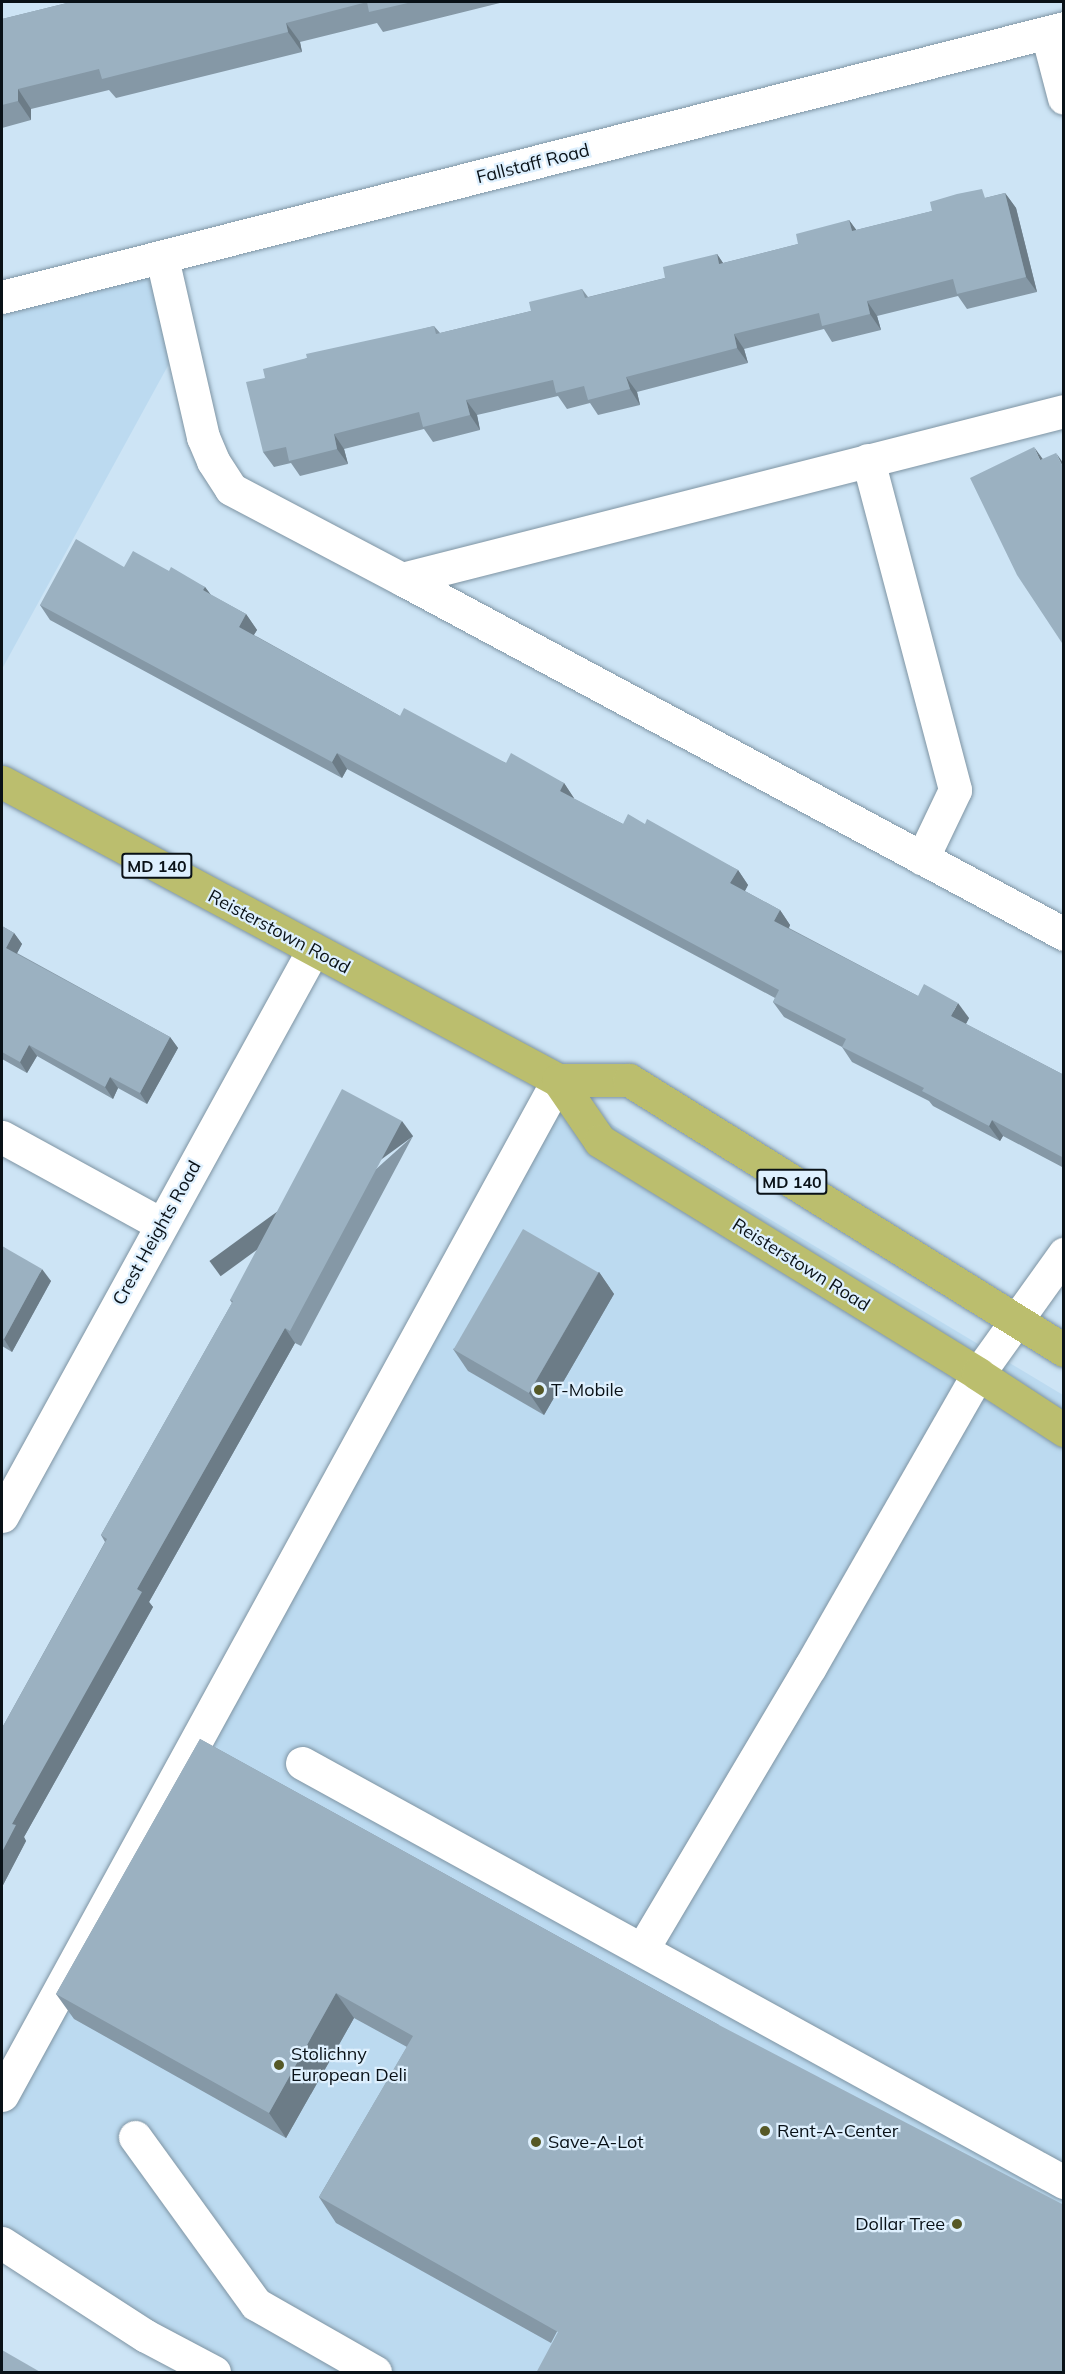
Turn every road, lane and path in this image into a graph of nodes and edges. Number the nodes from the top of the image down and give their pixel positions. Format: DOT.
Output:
graph roads {
  1 [pos="1055,31"];
  2 [pos="1064,98"];
  3 [pos="162,258"];
  4 [pos="2,297"];
  5 [pos="1064,411"];
  6 [pos="868,460"];
  7 [pos="402,579"];
  8 [pos="2,782"];
  9 [pos="922,858"];
  10 [pos="1064,934"];
  11 [pos="313,950"];
  12 [pos="558,1080"];
  13 [pos="2,1137"];
  14 [pos="161,1224"];
  15 [pos="1064,1254"];
  16 [pos="1016,1322"];
  17 [pos="1064,1350"];
  18 [pos="978,1374"];
  19 [pos="1064,1430"];
  20 [pos="12,1470"];
  21 [pos="2,1516"];
  22 [pos="302,1763"];
  23 [pos="643,1948"];
  24 [pos="2,2095"];
  25 [pos="135,2137"];
  26 [pos="1064,2182"];
  27 [pos="2,2243"];
  28 [pos="214,2373"];
  29 [pos="375,2373"];
  1 -- 2 [label="street"];
  1 -- 3 [label="street, Fallstaff Road"];
  3 -- 4 [label="street, Fallstaff Road"];
  3 -- 7 [label="street"];
  5 -- 6 [label="street"];
  6 -- 7 [label="street"];
  6 -- 9 [label="street"];
  7 -- 9 [label="street"];
  8 -- 11 [label="main road, Reisterstown Road / MD 140"];
  9 -- 10 [label="street"];
  11 -- 12 [label="main road, Reisterstown Road / MD 140"];
  11 -- 14 [label="street, Crest Heights Road"];
  12 -- 16 [label="main road, Reisterstown Road / MD 140"];
  12 -- 18 [label="main road, Reisterstown Road / MD 140"];
  12 -- 24 [label="street"];
  13 -- 14 [label="street"];
  14 -- 20 [label="street, Crest Heights Road"];
  15 -- 16 [label="street"];
  16 -- 17 [label="main road, Reisterstown Road / MD 140"];
  16 -- 18 [label="street"];
  18 -- 19 [label="main road, Reisterstown Road / MD 140"];
  18 -- 23 [label="street"];
  20 -- 21 [label="street, Crest Heights Road"];
  22 -- 23 [label="street"];
  23 -- 26 [label="street"];
  25 -- 29 [label="street"];
  27 -- 28 [label="street"];
}
